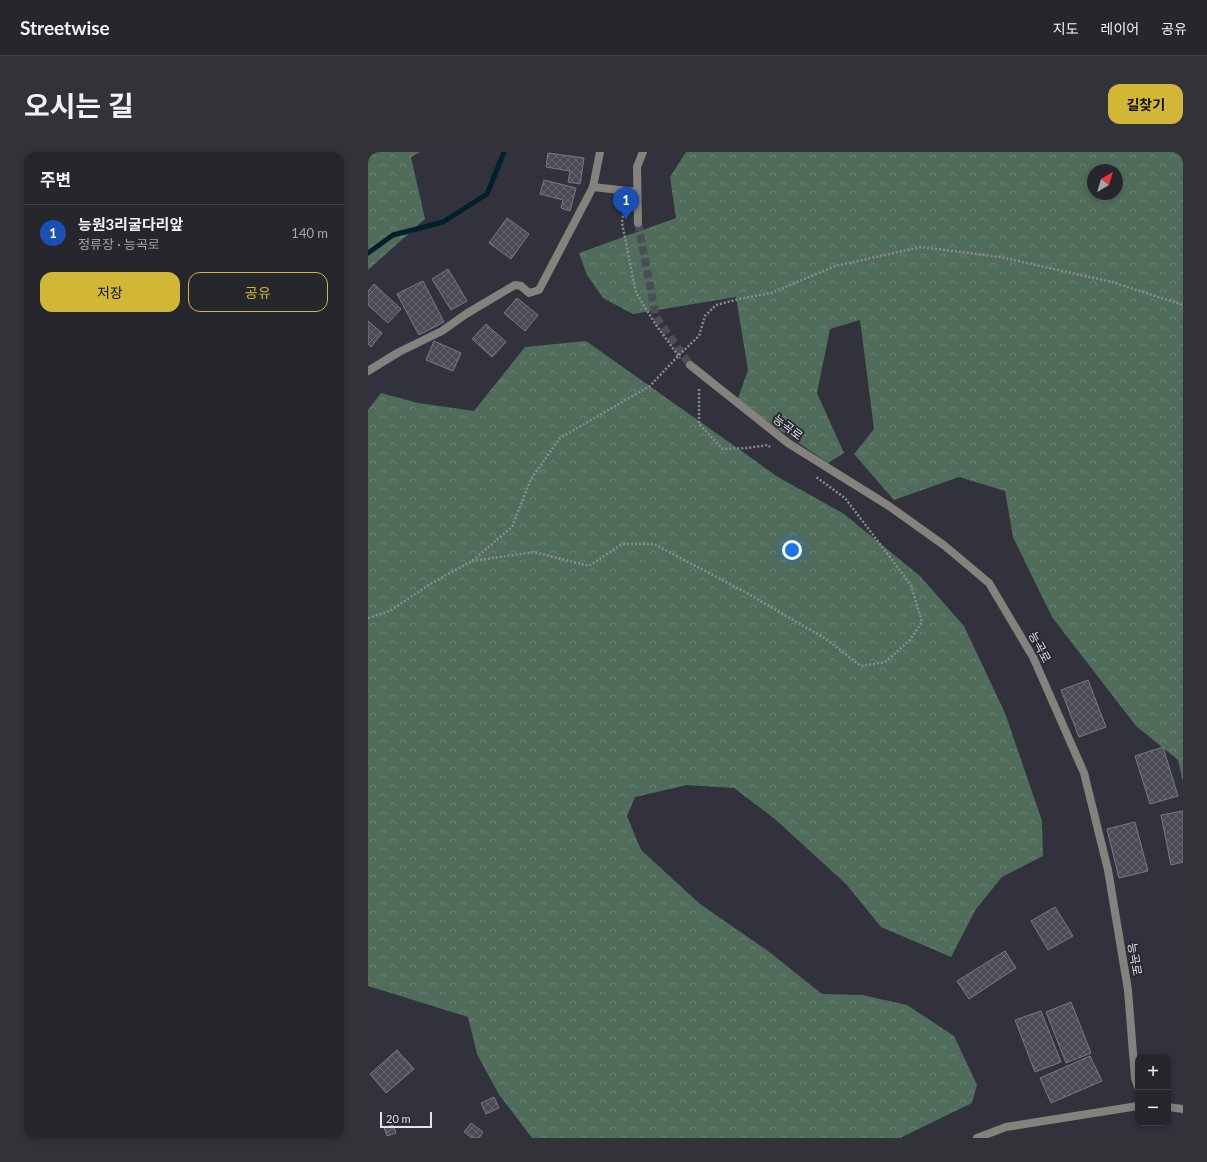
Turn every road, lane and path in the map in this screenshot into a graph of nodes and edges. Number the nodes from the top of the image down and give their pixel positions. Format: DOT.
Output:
graph roads {
  1 [pos="600,152"];
  2 [pos="643,152"];
  3 [pos="593,188"];
  4 [pos="626,192"];
  5 [pos="637,192"];
  6 [pos="638,223"];
  7 [pos="1183,305"];
  8 [pos="679,355"];
  9 [pos="682,361"];
  10 [pos="690,365"];
  11 [pos="368,371"];
  12 [pos="696,384"];
  13 [pos="774,449"];
  14 [pos="810,473"];
  15 [pos="472,561"];
  16 [pos="368,618"];
  17 [pos="1135,1078"];
  18 [pos="1135,1106"];
  19 [pos="1171,1108"];
  20 [pos="1183,1109"];
  21 [pos="977,1138"];
  1 -- 3 [label="street"];
  2 -- 5 [label="street"];
  3 -- 4 [label="street"];
  3 -- 11 [label="street"];
  4 -- 5 [label="street"];
  4 -- 8 [label="path"];
  5 -- 6 [label="street"];
  7 -- 8 [label="path"];
  8 -- 9 [label="path"];
  8 -- 15 [label="path"];
  10 -- 17 [label="street, 능곡로"];
  12 -- 13 [label="path"];
  14 -- 15 [label="path"];
  15 -- 16 [label="path"];
  18 -- 21 [label="street"];
  19 -- 20 [label="street"];
}
